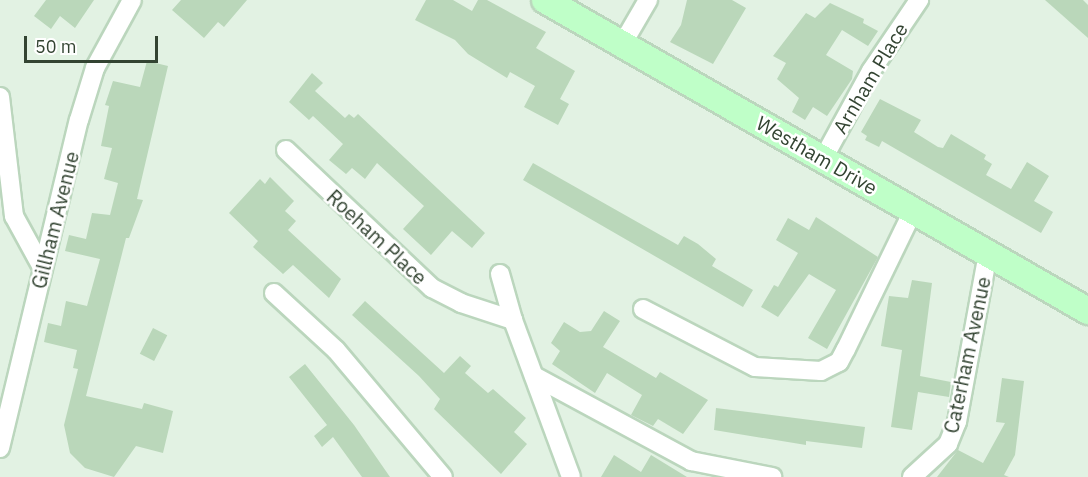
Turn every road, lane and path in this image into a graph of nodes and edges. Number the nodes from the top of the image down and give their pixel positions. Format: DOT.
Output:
graph roads {
  1 [pos="132,0"];
  2 [pos="545,0"];
  3 [pos="648,0"];
  4 [pos="919,0"];
  5 [pos="623,43"];
  6 [pos="0,97"];
  7 [pos="286,150"];
  8 [pos="823,159"];
  9 [pos="913,211"];
  10 [pos="988,253"];
  11 [pos="43,269"];
  12 [pos="500,274"];
  13 [pos="274,293"];
  14 [pos="643,309"];
  15 [pos="1088,310"];
  16 [pos="513,320"];
  17 [pos="534,376"];
  18 [pos="0,448"];
  19 [pos="443,477"];
  20 [pos="572,477"];
  21 [pos="772,477"];
  22 [pos="912,477"];
  1 -- 11 [label="street, Gillham Avenue"];
  2 -- 5 [label="street, Westham Drive"];
  3 -- 5 [label="street"];
  4 -- 8 [label="street, Arnham Place"];
  5 -- 8 [label="street, Westham Drive"];
  6 -- 11 [label="street"];
  7 -- 16 [label="street, Roeham Place"];
  8 -- 9 [label="street, Westham Drive"];
  9 -- 10 [label="street, Westham Drive"];
  9 -- 14 [label="street"];
  10 -- 15 [label="street, Westham Drive"];
  10 -- 22 [label="street, Caterham Avenue"];
  11 -- 18 [label="street, Gillham Avenue"];
  12 -- 16 [label="street"];
  13 -- 19 [label="street"];
  16 -- 17 [label="street"];
  17 -- 20 [label="street"];
  17 -- 21 [label="street"];
}
